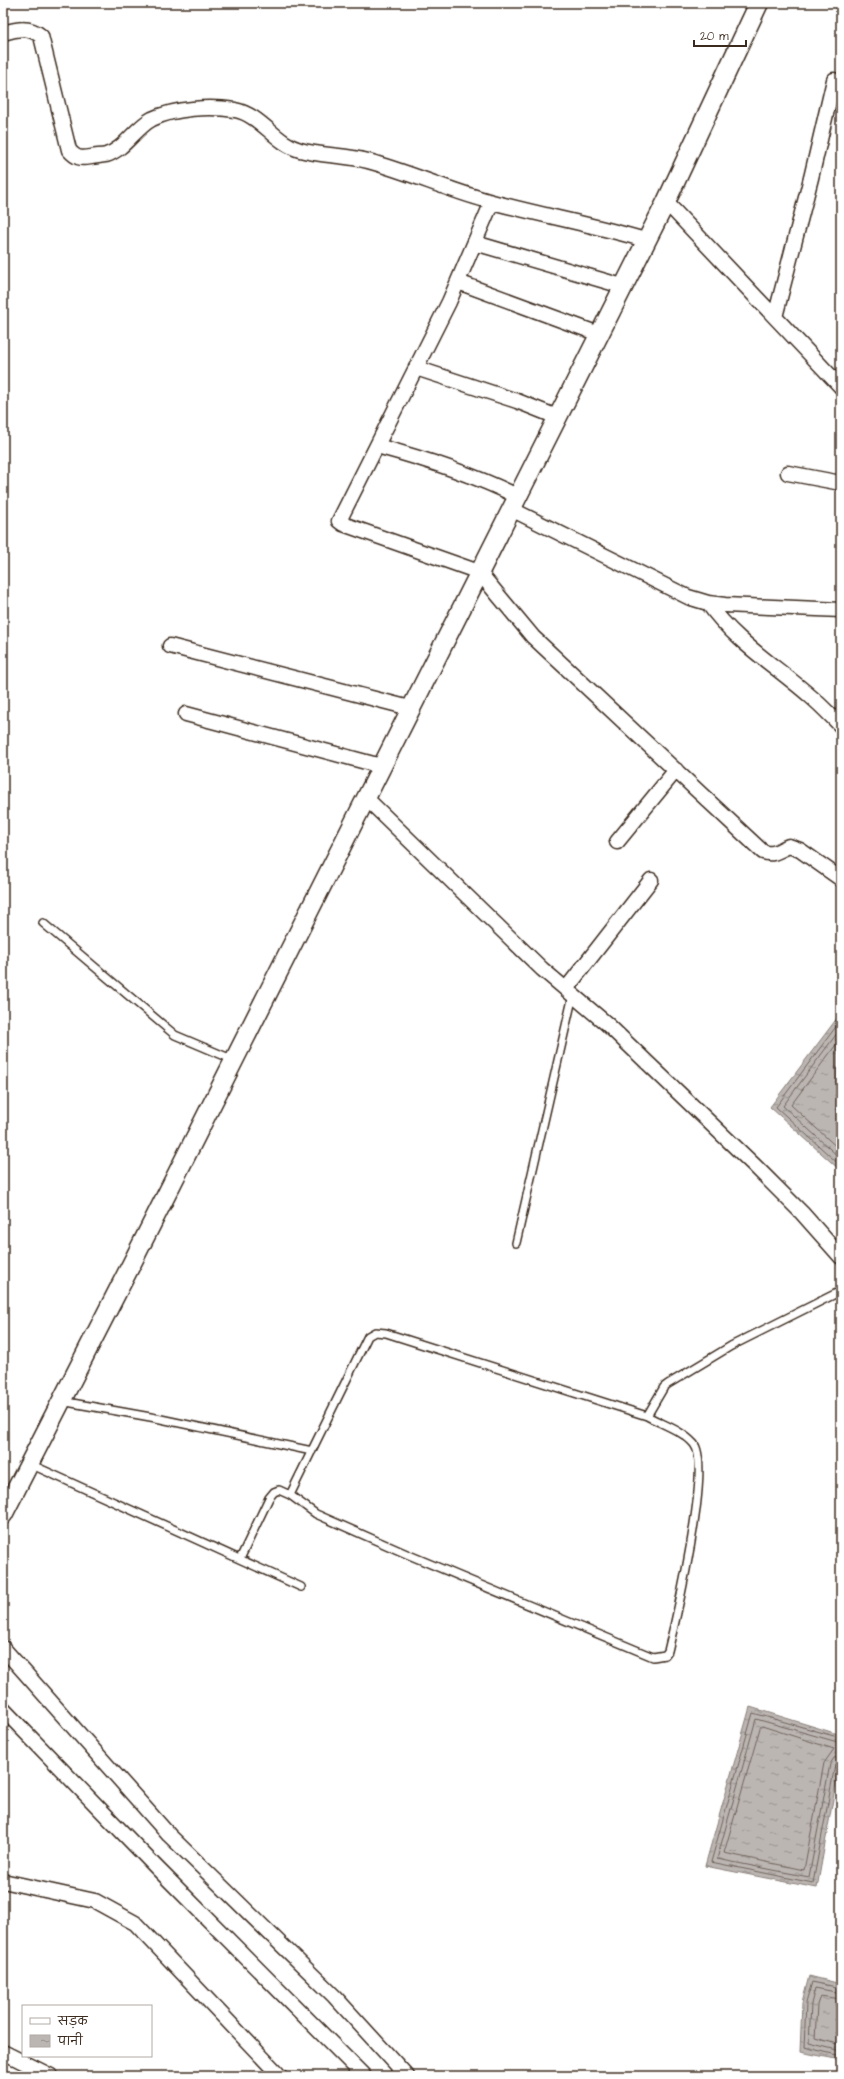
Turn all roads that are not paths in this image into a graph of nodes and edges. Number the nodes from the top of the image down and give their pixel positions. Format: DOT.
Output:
graph roads {
  1 [pos="759,3"];
  2 [pos="3,33"];
  3 [pos="834,80"];
  4 [pos="492,202"];
  5 [pos="666,202"];
  6 [pos="645,240"];
  7 [pos="475,243"];
  8 [pos="458,282"];
  9 [pos="622,286"];
  10 [pos="775,317"];
  11 [pos="599,334"];
  12 [pos="416,368"];
  13 [pos="841,387"];
  14 [pos="557,417"];
  15 [pos="377,446"];
  16 [pos="788,473"];
  17 [pos="841,483"];
  18 [pos="514,502"];
  19 [pos="479,572"];
  20 [pos="708,603"];
  21 [pos="841,610"];
  22 [pos="170,646"];
  23 [pos="410,708"];
  24 [pos="186,714"];
  25 [pos="841,726"];
  26 [pos="381,766"];
  27 [pos="676,770"];
  28 [pos="366,798"];
  29 [pos="617,842"];
  30 [pos="841,879"];
  31 [pos="651,880"];
  32 [pos="43,923"];
  33 [pos="569,992"];
  34 [pos="234,1060"];
  35 [pos="516,1242"];
  36 [pos="841,1257"];
  37 [pos="841,1291"];
  38 [pos="61,1402"];
  39 [pos="647,1416"];
  40 [pos="312,1451"];
  41 [pos="30,1464"];
  42 [pos="290,1495"];
  43 [pos="3,1515"];
  44 [pos="240,1559"];
  45 [pos="301,1587"];
  46 [pos="3,1648"];
  47 [pos="3,1708"];
  48 [pos="3,1881"];
  49 [pos="3,2052"];
  50 [pos="51,2076"];
  51 [pos="280,2076"];
  52 [pos="364,2076"];
  53 [pos="407,2076"];
  1 -- 5 [label="street"];
  2 -- 4 [label="street"];
  3 -- 10 [label="street"];
  4 -- 6 [label="street"];
  4 -- 7 [label="street"];
  5 -- 6 [label="street"];
  5 -- 10 [label="street"];
  6 -- 9 [label="street"];
  7 -- 8 [label="street"];
  7 -- 9 [label="street"];
  8 -- 11 [label="street"];
  8 -- 12 [label="street"];
  9 -- 11 [label="street"];
  10 -- 13 [label="street"];
  11 -- 14 [label="street"];
  12 -- 14 [label="street"];
  12 -- 15 [label="street"];
  14 -- 18 [label="street"];
  15 -- 18 [label="street"];
  15 -- 19 [label="street"];
  16 -- 17 [label="street"];
  18 -- 19 [label="street"];
  18 -- 20 [label="street"];
  19 -- 23 [label="street"];
  19 -- 27 [label="street"];
  20 -- 21 [label="street"];
  20 -- 25 [label="street"];
  22 -- 23 [label="street"];
  23 -- 26 [label="street"];
  24 -- 26 [label="street"];
  26 -- 28 [label="street"];
  27 -- 29 [label="street"];
  27 -- 30 [label="street"];
  28 -- 33 [label="street"];
  28 -- 34 [label="street"];
  31 -- 33 [label="street"];
  32 -- 34 [label="lane"];
  33 -- 35 [label="lane"];
  33 -- 36 [label="street"];
  34 -- 38 [label="street"];
  37 -- 39 [label="lane"];
  38 -- 40 [label="lane"];
  38 -- 41 [label="street"];
  39 -- 40 [label="lane"];
  39 -- 42 [label="lane"];
  40 -- 42 [label="lane"];
  41 -- 43 [label="street"];
  41 -- 44 [label="lane"];
  42 -- 44 [label="lane"];
  44 -- 45 [label="lane"];
  46 -- 53 [label="street"];
  47 -- 52 [label="street"];
  48 -- 51 [label="street"];
  49 -- 50 [label="street"];
}
